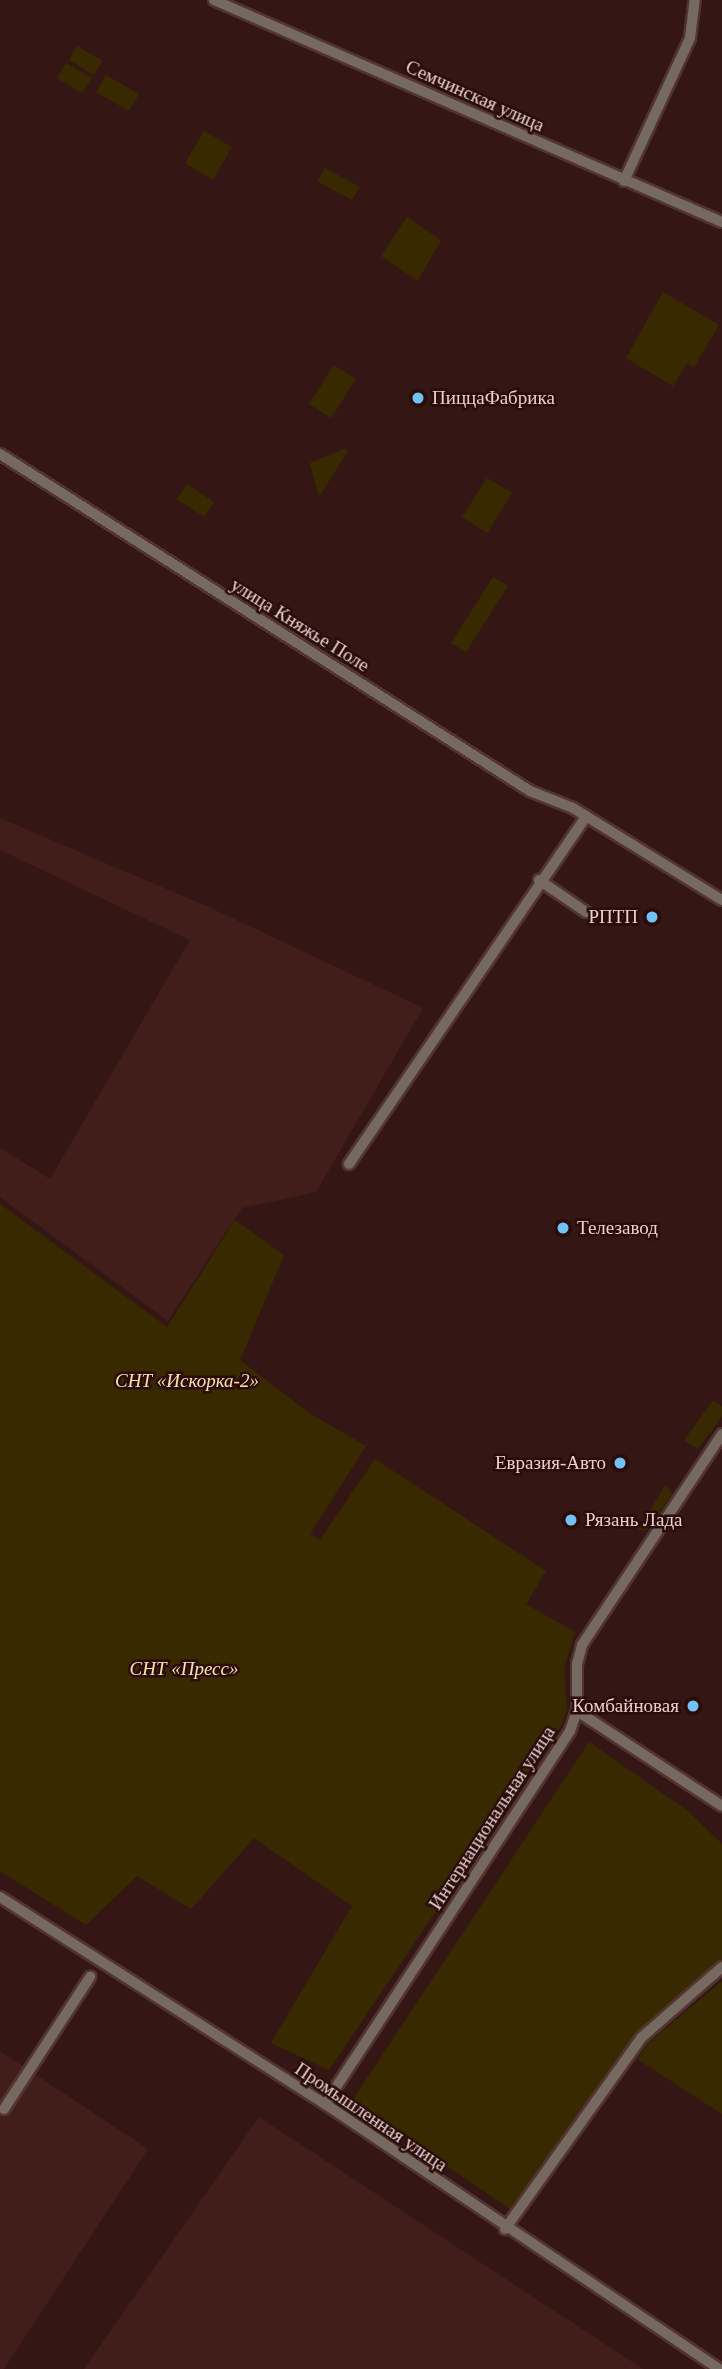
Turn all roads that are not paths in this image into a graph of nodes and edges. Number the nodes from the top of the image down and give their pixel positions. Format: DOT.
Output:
graph roads {
  1 [pos="214,0"];
  2 [pos="695,0"];
  3 [pos="241,5"];
  4 [pos="624,181"];
  5 [pos="722,222"];
  6 [pos="0,454"];
  7 [pos="586,816"];
  8 [pos="539,880"];
  9 [pos="722,900"];
  10 [pos="586,912"];
  11 [pos="349,1164"];
  12 [pos="722,1434"];
  13 [pos="577,1712"];
  14 [pos="722,1806"];
  15 [pos="0,1897"];
  16 [pos="722,1967"];
  17 [pos="90,1976"];
  18 [pos="325,2104"];
  19 [pos="4,2109"];
  20 [pos="505,2229"];
  21 [pos="720,2369"];
  1 -- 3 [label="street, Семчинская улица"];
  2 -- 4 [label="street"];
  3 -- 4 [label="street, Семчинская улица"];
  4 -- 5 [label="street, Семчинская улица"];
  6 -- 7 [label="street, улица Княжье Поле"];
  7 -- 8 [label="street"];
  7 -- 9 [label="street"];
  8 -- 10 [label="street"];
  8 -- 11 [label="street"];
  12 -- 13 [label="street, Интернациональная улица"];
  13 -- 14 [label="street"];
  13 -- 18 [label="street, Интернациональная улица"];
  15 -- 18 [label="street, Промышленная улица"];
  16 -- 20 [label="street"];
  17 -- 19 [label="street"];
  18 -- 20 [label="street, Промышленная улица"];
  20 -- 21 [label="street, Промышленная улица"];
}
